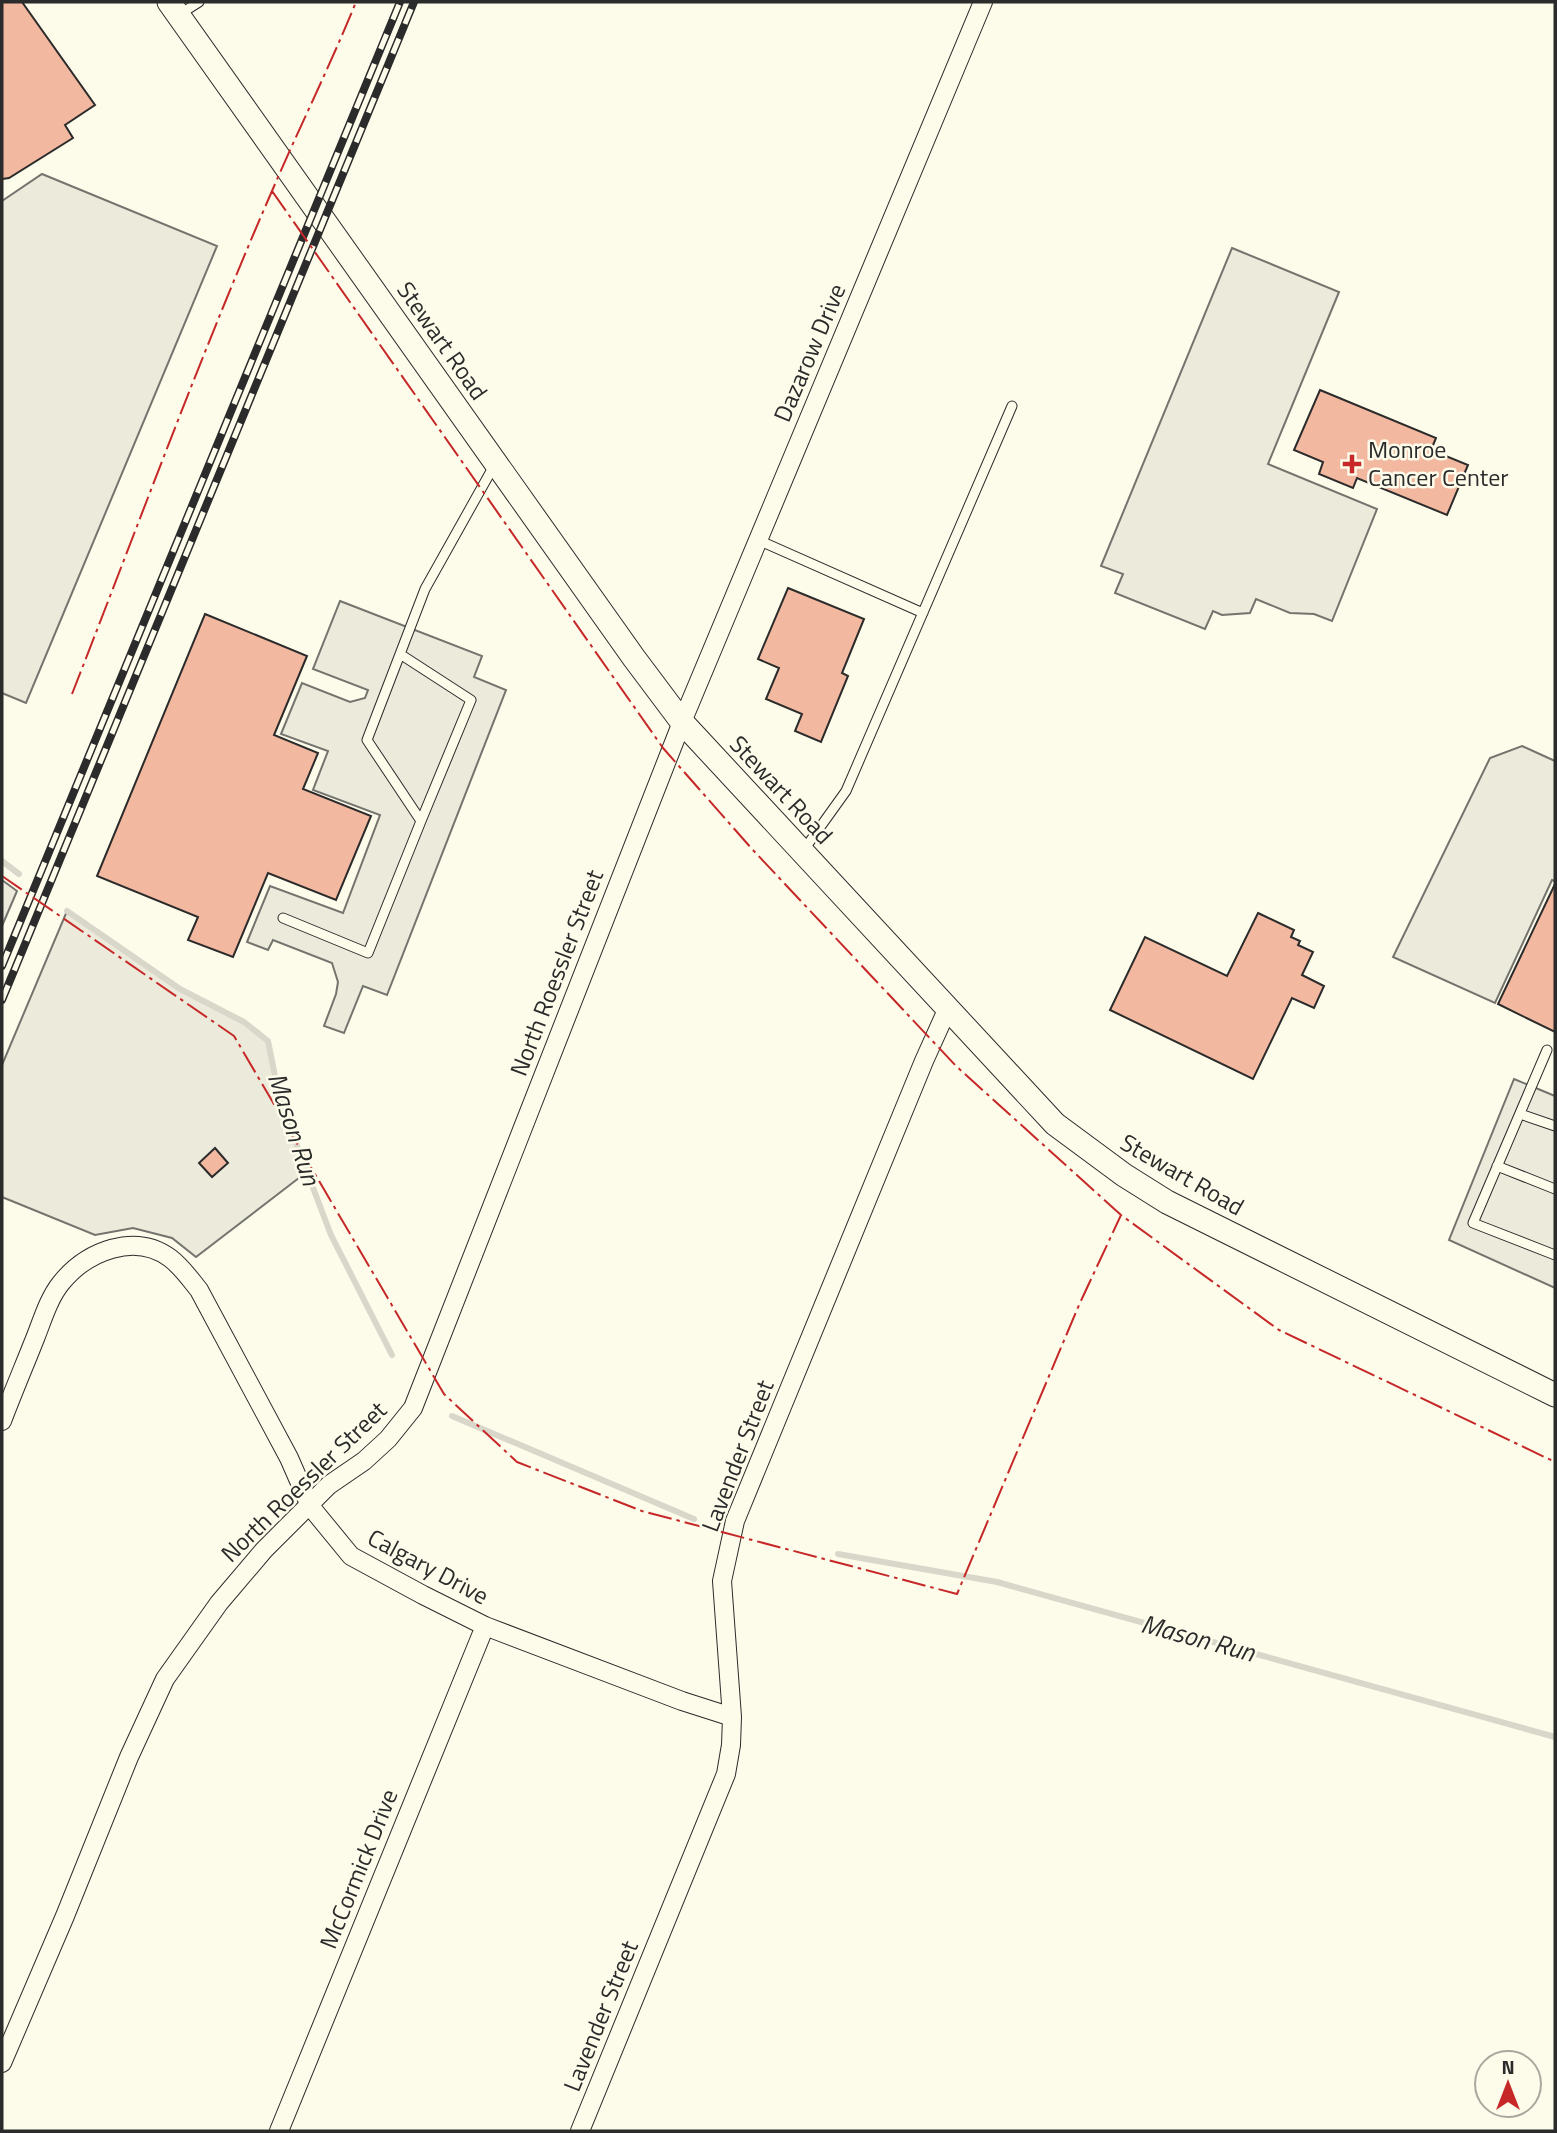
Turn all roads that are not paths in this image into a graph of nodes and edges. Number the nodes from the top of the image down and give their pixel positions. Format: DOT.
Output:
graph roads {
  1 [pos="199,2"];
  2 [pos="983,2"];
  3 [pos="174,8"];
  4 [pos="1012,406"];
  5 [pos="495,463"];
  6 [pos="758,540"];
  7 [pos="923,613"];
  8 [pos="400,654"];
  9 [pos="682,722"];
  10 [pos="421,821"];
  11 [pos="803,852"];
  12 [pos="283,918"];
  13 [pos="947,1010"];
  14 [pos="1548,1050"];
  15 [pos="1520,1114"];
  16 [pos="1555,1126"];
  17 [pos="1497,1166"];
  18 [pos="1555,1189"];
  19 [pos="1555,1255"];
  20 [pos="1555,1395"];
  21 [pos="2,1420"];
  22 [pos="310,1506"];
  23 [pos="485,1626"];
  24 [pos="732,1717"];
  25 [pos="2,2063"];
  26 [pos="279,2131"];
  27 [pos="580,2131"];
  1 -- 3 [label="lane"];
  2 -- 6 [label="street, Dazarow Drive"];
  3 -- 5 [label="street, Stewart Road"];
  4 -- 7 [label="lane"];
  5 -- 8 [label="lane"];
  5 -- 9 [label="street, Stewart Road"];
  6 -- 7 [label="lane"];
  6 -- 9 [label="street, Dazarow Drive"];
  7 -- 11 [label="lane"];
  8 -- 10 [label="lane"];
  8 -- 10 [label="lane"];
  9 -- 11 [label="street, Stewart Road"];
  9 -- 22 [label="street, North Roessler Street"];
  10 -- 12 [label="lane"];
  11 -- 13 [label="street, Stewart Road"];
  13 -- 20 [label="street, Stewart Road"];
  13 -- 24 [label="street, Lavender Street"];
  14 -- 15 [label="lane"];
  15 -- 16 [label="lane"];
  15 -- 17 [label="lane"];
  17 -- 18 [label="lane"];
  17 -- 19 [label="lane"];
  21 -- 22 [label="street, Calgary Drive"];
  22 -- 23 [label="street, Calgary Drive"];
  22 -- 25 [label="street, North Roessler Street"];
  23 -- 24 [label="street, Calgary Drive"];
  23 -- 26 [label="street, McCormick Drive"];
  24 -- 27 [label="street, Lavender Street"];
}
